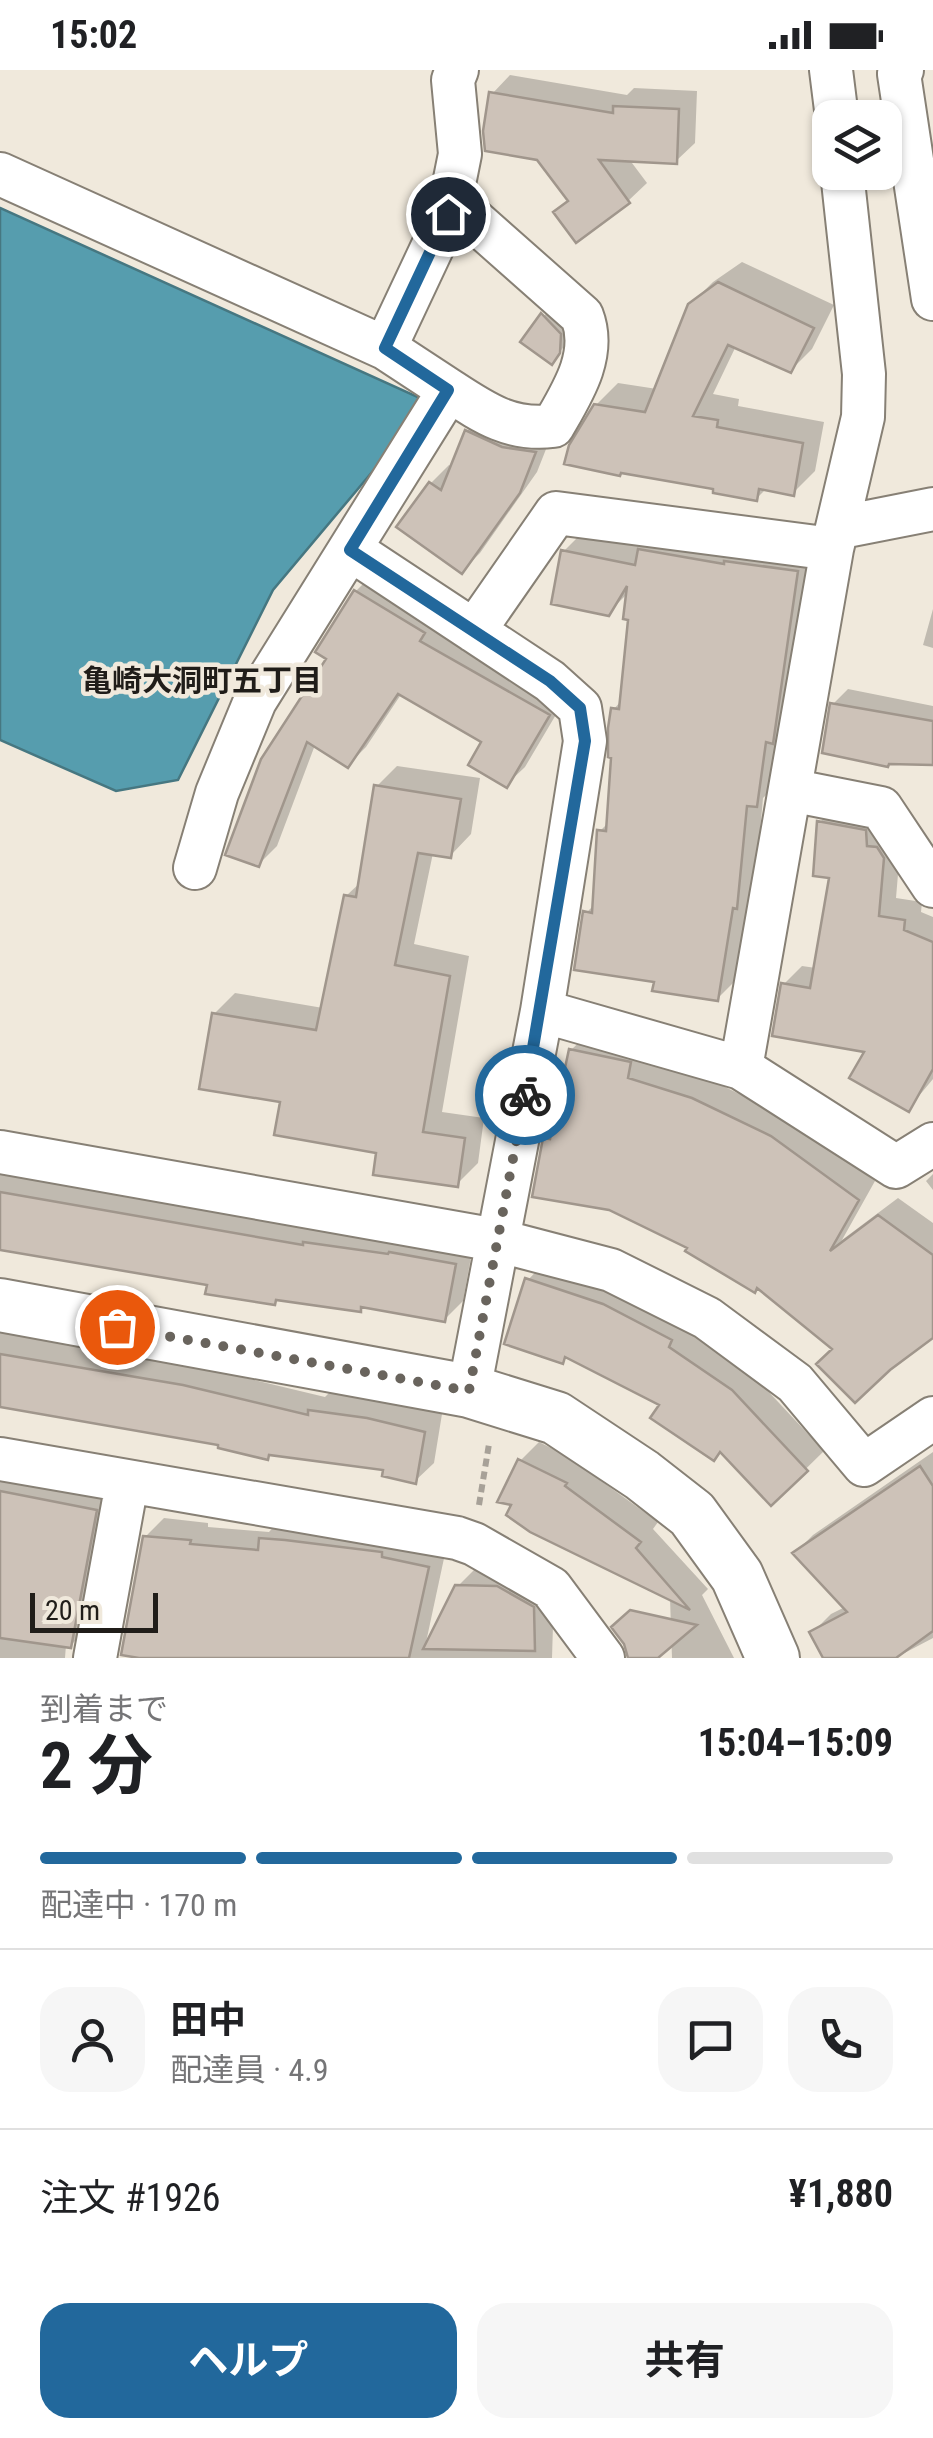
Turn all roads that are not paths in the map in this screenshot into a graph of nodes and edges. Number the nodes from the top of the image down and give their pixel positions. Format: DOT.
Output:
graph roads {
  1 [pos="457,70"];
  2 [pos="832,70"];
  3 [pos="902,70"];
  4 [pos="834,100"];
  5 [pos="0,174"];
  6 [pos="844,190"];
  7 [pos="451,200"];
  8 [pos="933,300"];
  9 [pos="385,348"];
  10 [pos="448,390"];
  11 [pos="933,509"];
  12 [pos="835,539"];
  13 [pos="350,550"];
  14 [pos="474,631"];
  15 [pos="790,790"];
  16 [pos="196,868"];
  17 [pos="933,886"];
  18 [pos="542,1011"];
  19 [pos="740,1068"];
  20 [pos="933,1144"];
  21 [pos="0,1152"];
  22 [pos="496,1240"];
  23 [pos="0,1305"];
  24 [pos="480,1412"];
  25 [pos="933,1418"];
  26 [pos="0,1459"];
  27 [pos="127,1482"];
  28 [pos="95,1658"];
  29 [pos="603,1658"];
  30 [pos="774,1658"];
  1 -- 7 [label="street"];
  2 -- 4 [label="street"];
  3 -- 8 [label="street"];
  5 -- 9 [label="street"];
  6 -- 12 [label="street"];
  7 -- 9 [label="street"];
  7 -- 10 [label="street"];
  9 -- 10 [label="street"];
  10 -- 13 [label="street"];
  11 -- 12 [label="street"];
  12 -- 14 [label="street"];
  12 -- 15 [label="street"];
  13 -- 14 [label="street"];
  13 -- 16 [label="street"];
  14 -- 18 [label="street"];
  15 -- 17 [label="street"];
  15 -- 19 [label="street"];
  18 -- 19 [label="street"];
  18 -- 22 [label="street"];
  19 -- 20 [label="street"];
  21 -- 22 [label="street"];
  22 -- 24 [label="street"];
  22 -- 25 [label="street"];
  23 -- 24 [label="street"];
  24 -- 30 [label="street"];
  26 -- 27 [label="street"];
  27 -- 28 [label="street"];
  27 -- 29 [label="street"];
}
